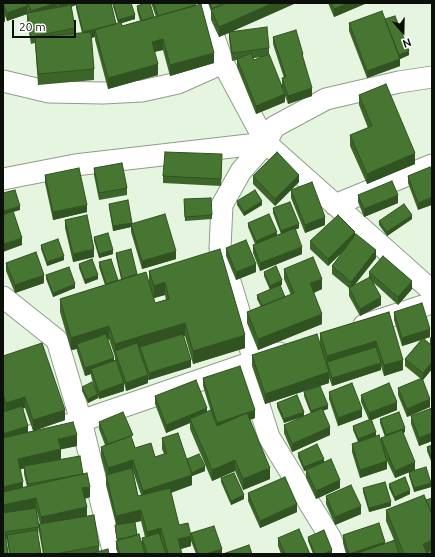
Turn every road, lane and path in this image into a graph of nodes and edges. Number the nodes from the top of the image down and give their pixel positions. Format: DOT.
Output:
graph roads {
  1 [pos="202,3"];
  2 [pos="223,63"];
  3 [pos="432,77"];
  4 [pos="3,80"];
  5 [pos="266,143"];
  6 [pos="432,164"];
  7 [pos="3,179"];
  8 [pos="335,205"];
  9 [pos="432,291"];
  10 [pos="3,297"];
  11 [pos="432,303"];
  12 [pos="343,332"];
  13 [pos="299,347"];
  14 [pos="250,362"];
  15 [pos="81,421"];
  16 [pos="3,444"];
  17 [pos="114,554"];
  18 [pos="337,554"];
  1 -- 2 [label="street"];
  2 -- 4 [label="street"];
  2 -- 5 [label="street"];
  3 -- 5 [label="street"];
  5 -- 7 [label="street"];
  5 -- 8 [label="street"];
  5 -- 14 [label="street"];
  6 -- 8 [label="street"];
  8 -- 9 [label="street"];
  10 -- 15 [label="street"];
  11 -- 12 [label="street"];
  13 -- 14 [label="street"];
  14 -- 15 [label="street"];
  14 -- 18 [label="street"];
  15 -- 16 [label="street"];
  15 -- 17 [label="street"];
}
